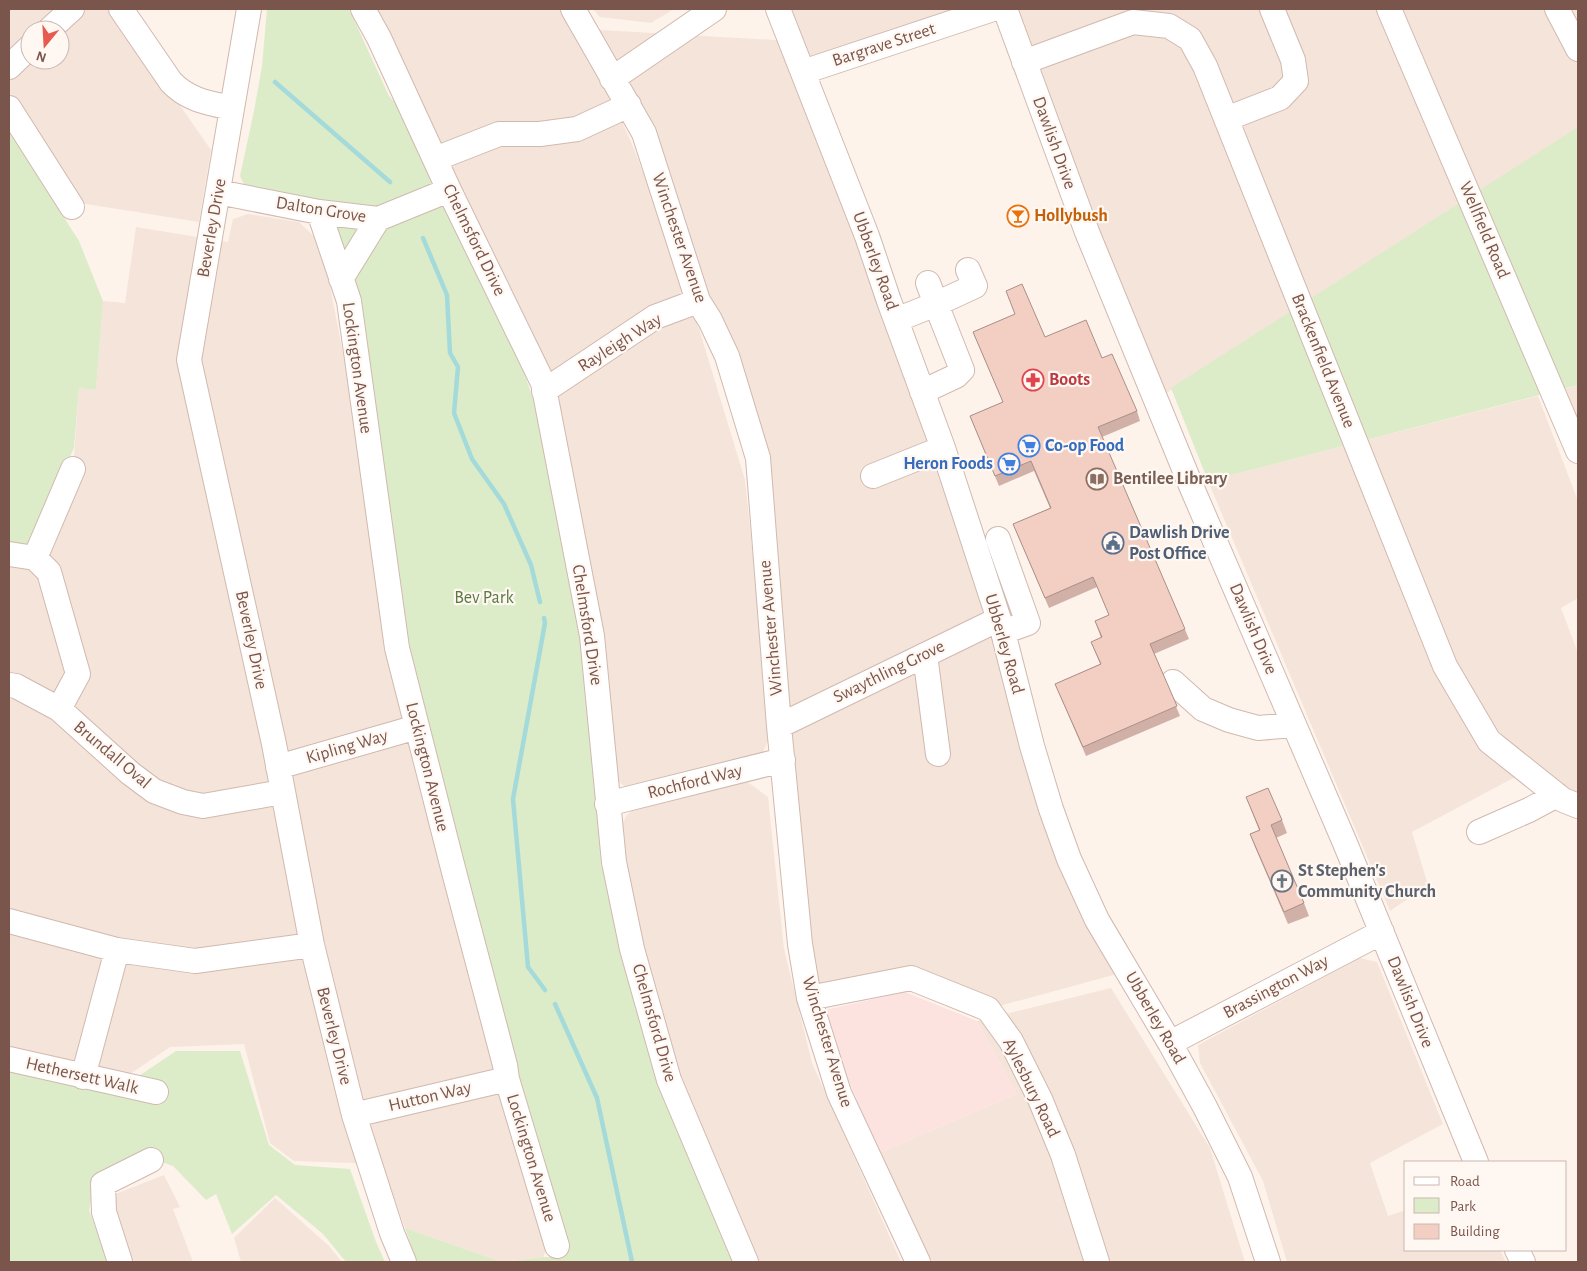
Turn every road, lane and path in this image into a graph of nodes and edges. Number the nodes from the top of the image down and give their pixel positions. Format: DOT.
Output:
graph roads {
  1 [pos="72,9"];
  2 [pos="121,9"];
  3 [pos="248,9"];
  4 [pos="363,9"];
  5 [pos="573,9"];
  6 [pos="714,9"];
  7 [pos="778,9"];
  8 [pos="993,9"];
  9 [pos="1005,9"];
  10 [pos="1272,9"];
  11 [pos="1389,9"];
  12 [pos="1557,9"];
  13 [pos="60,20"];
  14 [pos="1578,49"];
  15 [pos="20,57"];
  16 [pos="1024,62"];
  17 [pos="9,67"];
  18 [pos="803,72"];
  19 [pos="612,79"];
  20 [pos="629,105"];
  21 [pos="9,108"];
  22 [pos="232,108"];
  23 [pos="1226,119"];
  24 [pos="435,158"];
  25 [pos="450,190"];
  26 [pos="218,192"];
  27 [pos="72,207"];
  28 [pos="319,212"];
  29 [pos="378,219"];
  30 [pos="968,270"];
  31 [pos="341,279"];
  32 [pos="932,293"];
  33 [pos="698,301"];
  34 [pos="896,320"];
  35 [pos="544,391"];
  36 [pos="922,392"];
  37 [pos="943,448"];
  38 [pos="1578,451"];
  39 [pos="73,469"];
  40 [pos="873,476"];
  41 [pos="998,539"];
  42 [pos="9,554"];
  43 [pos="35,558"];
  44 [pos="1001,625"];
  45 [pos="925,655"];
  46 [pos="1173,682"];
  47 [pos="9,685"];
  48 [pos="59,709"];
  49 [pos="1294,725"];
  50 [pos="779,726"];
  51 [pos="417,727"];
  52 [pos="938,754"];
  53 [pos="783,760"];
  54 [pos="278,767"];
  55 [pos="282,792"];
  56 [pos="1557,795"];
  57 [pos="607,804"];
  58 [pos="1578,806"];
  59 [pos="1479,832"];
  60 [pos="9,920"];
  61 [pos="1382,932"];
  62 [pos="312,945"];
  63 [pos="117,950"];
  64 [pos="809,998"];
  65 [pos="1170,1043"];
  66 [pos="9,1059"];
  67 [pos="83,1076"];
  68 [pos="507,1079"];
  69 [pos="156,1092"];
  70 [pos="354,1115"];
  71 [pos="151,1160"];
  72 [pos="1476,1161"];
  73 [pos="557,1246"];
  74 [pos="120,1262"];
  75 [pos="404,1262"];
  76 [pos="746,1262"];
  77 [pos="918,1262"];
  78 [pos="1097,1262"];
  79 [pos="1268,1262"];
  1 -- 13 [label="street"];
  2 -- 22 [label="street"];
  3 -- 22 [label="street, Beverley Drive"];
  4 -- 24 [label="street, Chelmsford Drive"];
  5 -- 19 [label="street, Winchester Avenue"];
  6 -- 19 [label="street"];
  7 -- 18 [label="street, Ubberley Road"];
  8 -- 18 [label="street, Bargrave Street"];
  9 -- 16 [label="street, Dawlish Drive"];
  10 -- 23 [label="street"];
  11 -- 38 [label="street, Wellfield Road"];
  12 -- 14 [label="street"];
  15 -- 17 [label="street"];
  16 -- 23 [label="street, Brackenfield Avenue"];
  16 -- 49 [label="street, Dawlish Drive"];
  18 -- 34 [label="street, Ubberley Road"];
  19 -- 20 [label="street, Winchester Avenue"];
  20 -- 24 [label="street"];
  20 -- 33 [label="street, Winchester Avenue"];
  21 -- 27 [label="street"];
  22 -- 26 [label="street, Beverley Drive"];
  23 -- 56 [label="street, Brackenfield Avenue"];
  24 -- 25 [label="street, Chelmsford Drive"];
  25 -- 29 [label="street, Dalton Grove"];
  25 -- 35 [label="street, Chelmsford Drive"];
  26 -- 28 [label="street, Dalton Grove"];
  26 -- 54 [label="street, Beverley Drive"];
  28 -- 29 [label="street, Dalton Grove"];
  28 -- 31 [label="street, Lockington Avenue"];
  29 -- 31 [label="street, Lockington Avenue"];
  30 -- 32 [label="street"];
  31 -- 51 [label="street, Lockington Avenue"];
  32 -- 34 [label="street"];
  32 -- 36 [label="street"];
  33 -- 35 [label="street, Rayleigh Way"];
  33 -- 50 [label="street, Winchester Avenue"];
  34 -- 36 [label="street, Ubberley Road"];
  35 -- 57 [label="street, Chelmsford Drive"];
  36 -- 37 [label="street, Ubberley Road"];
  37 -- 40 [label="street"];
  37 -- 44 [label="street, Ubberley Road"];
  39 -- 43 [label="street"];
  41 -- 44 [label="street, Swaythling Grove"];
  42 -- 43 [label="street"];
  43 -- 48 [label="street"];
  44 -- 45 [label="street, Swaythling Grove"];
  44 -- 65 [label="street, Ubberley Road"];
  45 -- 50 [label="street, Swaythling Grove"];
  45 -- 52 [label="street"];
  46 -- 49 [label="street"];
  47 -- 48 [label="street, Brundall Oval"];
  48 -- 55 [label="street, Brundall Oval"];
  49 -- 61 [label="street, Dawlish Drive"];
  50 -- 53 [label="street, Winchester Avenue"];
  51 -- 54 [label="street, Kipling Way"];
  51 -- 68 [label="street, Lockington Avenue"];
  53 -- 57 [label="street, Rochford Way"];
  53 -- 64 [label="street, Winchester Avenue"];
  54 -- 55 [label="street, Beverley Drive"];
  55 -- 62 [label="street, Beverley Drive"];
  56 -- 58 [label="street, Brackenfield Avenue"];
  56 -- 59 [label="street"];
  57 -- 76 [label="street, Chelmsford Drive"];
  60 -- 63 [label="street"];
  61 -- 65 [label="street, Brassington Way"];
  61 -- 72 [label="street, Dawlish Drive"];
  62 -- 63 [label="street"];
  62 -- 70 [label="street, Beverley Drive"];
  63 -- 67 [label="street"];
  64 -- 77 [label="street, Winchester Avenue"];
  64 -- 78 [label="street, Aylesbury Road"];
  65 -- 79 [label="street, Ubberley Road"];
  66 -- 67 [label="street, Hethersett Walk"];
  67 -- 69 [label="street, Hethersett Walk"];
  68 -- 70 [label="street, Hutton Way"];
  68 -- 73 [label="street, Lockington Avenue"];
  70 -- 75 [label="street, Beverley Drive"];
  71 -- 74 [label="street"];
}
